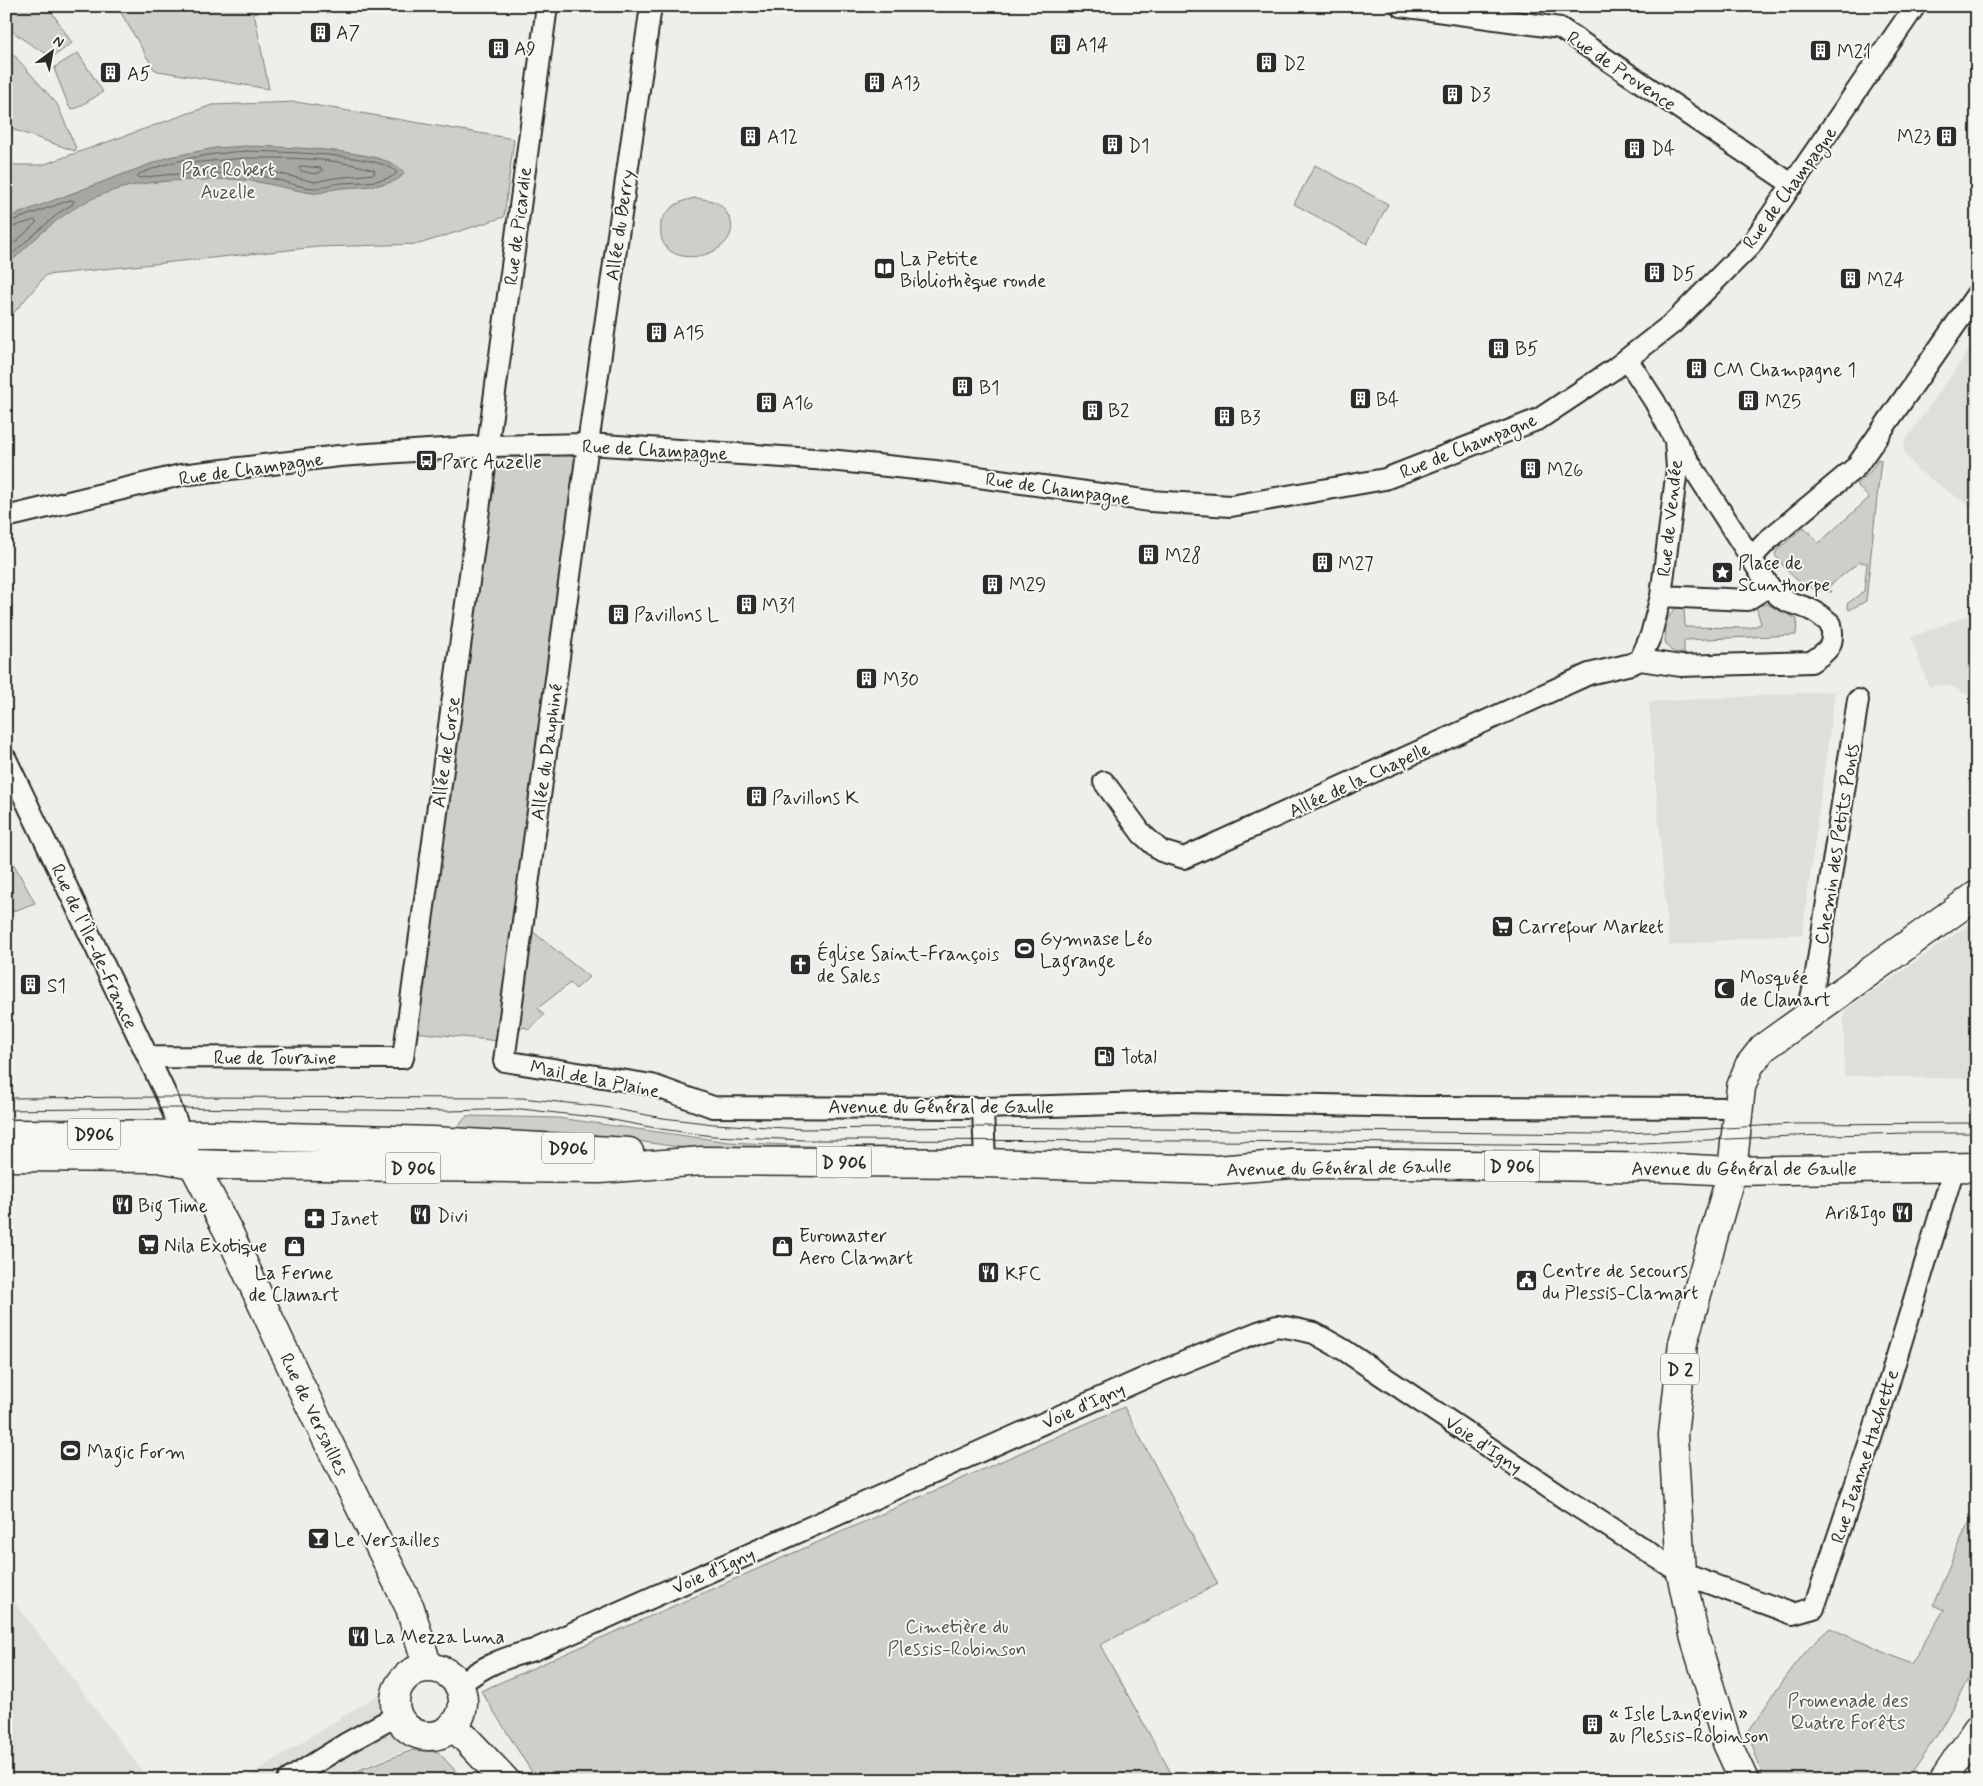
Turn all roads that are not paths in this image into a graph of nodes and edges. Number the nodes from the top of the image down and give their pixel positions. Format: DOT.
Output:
graph roads {
  1 [pos="546,6"];
  2 [pos="651,6"];
  3 [pos="1401,6"];
  4 [pos="1915,6"];
  5 [pos="1792,185"];
  6 [pos="1977,294"];
  7 [pos="1627,359"];
  8 [pos="1675,440"];
  9 [pos="588,444"];
  10 [pos="488,446"];
  11 [pos="6,517"];
  12 [pos="1752,557"];
  13 [pos="1770,586"];
  14 [pos="1661,596"];
  15 [pos="1640,660"];
  16 [pos="1858,700"];
  17 [pos="6,759"];
  18 [pos="1104,782"];
  19 [pos="1977,894"];
  20 [pos="1806,1017"];
  21 [pos="148,1057"];
  22 [pos="403,1058"];
  23 [pos="504,1061"];
  24 [pos="713,1107"];
  25 [pos="984,1108"];
  26 [pos="1739,1108"];
  27 [pos="6,1134"];
  28 [pos="181,1134"];
  29 [pos="6,1157"];
  30 [pos="702,1161"];
  31 [pos="985,1163"];
  32 [pos="193,1164"];
  33 [pos="1966,1167"];
  34 [pos="1732,1171"];
  35 [pos="1681,1573"];
  36 [pos="428,1668"];
  37 [pos="459,1685"];
  38 [pos="398,1715"];
  39 [pos="453,1725"];
  40 [pos="1977,1729"];
  41 [pos="288,1780"];
  42 [pos="504,1780"];
  43 [pos="1744,1780"];
  44 [pos="1943,1780"];
  1 -- 10 [label="street, Rue de Picardie"];
  2 -- 9 [label="street, Allée du Berry"];
  3 -- 5 [label="street, Rue de Provence"];
  4 -- 5 [label="street, Rue de Champagne"];
  5 -- 7 [label="street, Rue de Champagne"];
  6 -- 12 [label="street"];
  7 -- 8 [label="street, Rue de Vendée"];
  7 -- 9 [label="street, Rue de Champagne"];
  8 -- 12 [label="street, Rue de Vendée"];
  8 -- 14 [label="street, Rue de Vendée"];
  9 -- 10 [label="street, Rue de Champagne"];
  9 -- 23 [label="street, Allée du Dauphiné"];
  10 -- 11 [label="street, Rue de Champagne"];
  10 -- 22 [label="street, Allée de Corse"];
  12 -- 13 [label="street, Rue de Vendée"];
  13 -- 14 [label="street"];
  13 -- 15 [label="street"];
  14 -- 15 [label="street"];
  15 -- 18 [label="street, Allée de la Chapelle"];
  16 -- 20 [label="street, Chemin des Petits Ponts"];
  17 -- 21 [label="street, Rue de l'Île-de-France"];
  19 -- 20 [label="main road"];
  20 -- 26 [label="main road"];
  21 -- 22 [label="street, Rue de Touraine"];
  21 -- 28 [label="street, Rue de l'Île-de-France"];
  23 -- 24 [label="street, Mail de la Plaine"];
  24 -- 25 [label="street, Avenue du Général de Gaulle"];
  25 -- 26 [label="street, Avenue du Général de Gaulle"];
  25 -- 31 [label="street"];
  26 -- 34 [label="main road"];
  27 -- 28 [label="main road, Avenue du Général de Gaulle / D906"];
  28 -- 30 [label="main road, Avenue du Général de Gaulle / D906"];
  28 -- 32 [label="street"];
  29 -- 32 [label="main road, Avenue du Général de Gaulle / D 906"];
  30 -- 31 [label="main road, Avenue du Général de Gaulle / D 906"];
  30 -- 32 [label="main road, Avenue du Général de Gaulle / D 906"];
  31 -- 34 [label="main road, Avenue du Général de Gaulle / D 906"];
  32 -- 36 [label="main road, Rue de Versailles"];
  33 -- 34 [label="main road, Avenue du Général de Gaulle / D 906"];
  33 -- 35 [label="street, Rue Jeanne Hachette"];
  34 -- 35 [label="main road, D 2"];
  35 -- 37 [label="street, Voie d'Igny"];
  35 -- 43 [label="main road, D 2"];
  36 -- 37 [label="main road"];
  36 -- 38 [label="main road"];
  37 -- 39 [label="main road"];
  38 -- 39 [label="main road"];
  38 -- 41 [label="street"];
  39 -- 42 [label="main road"];
  40 -- 44 [label="main road"];
}
